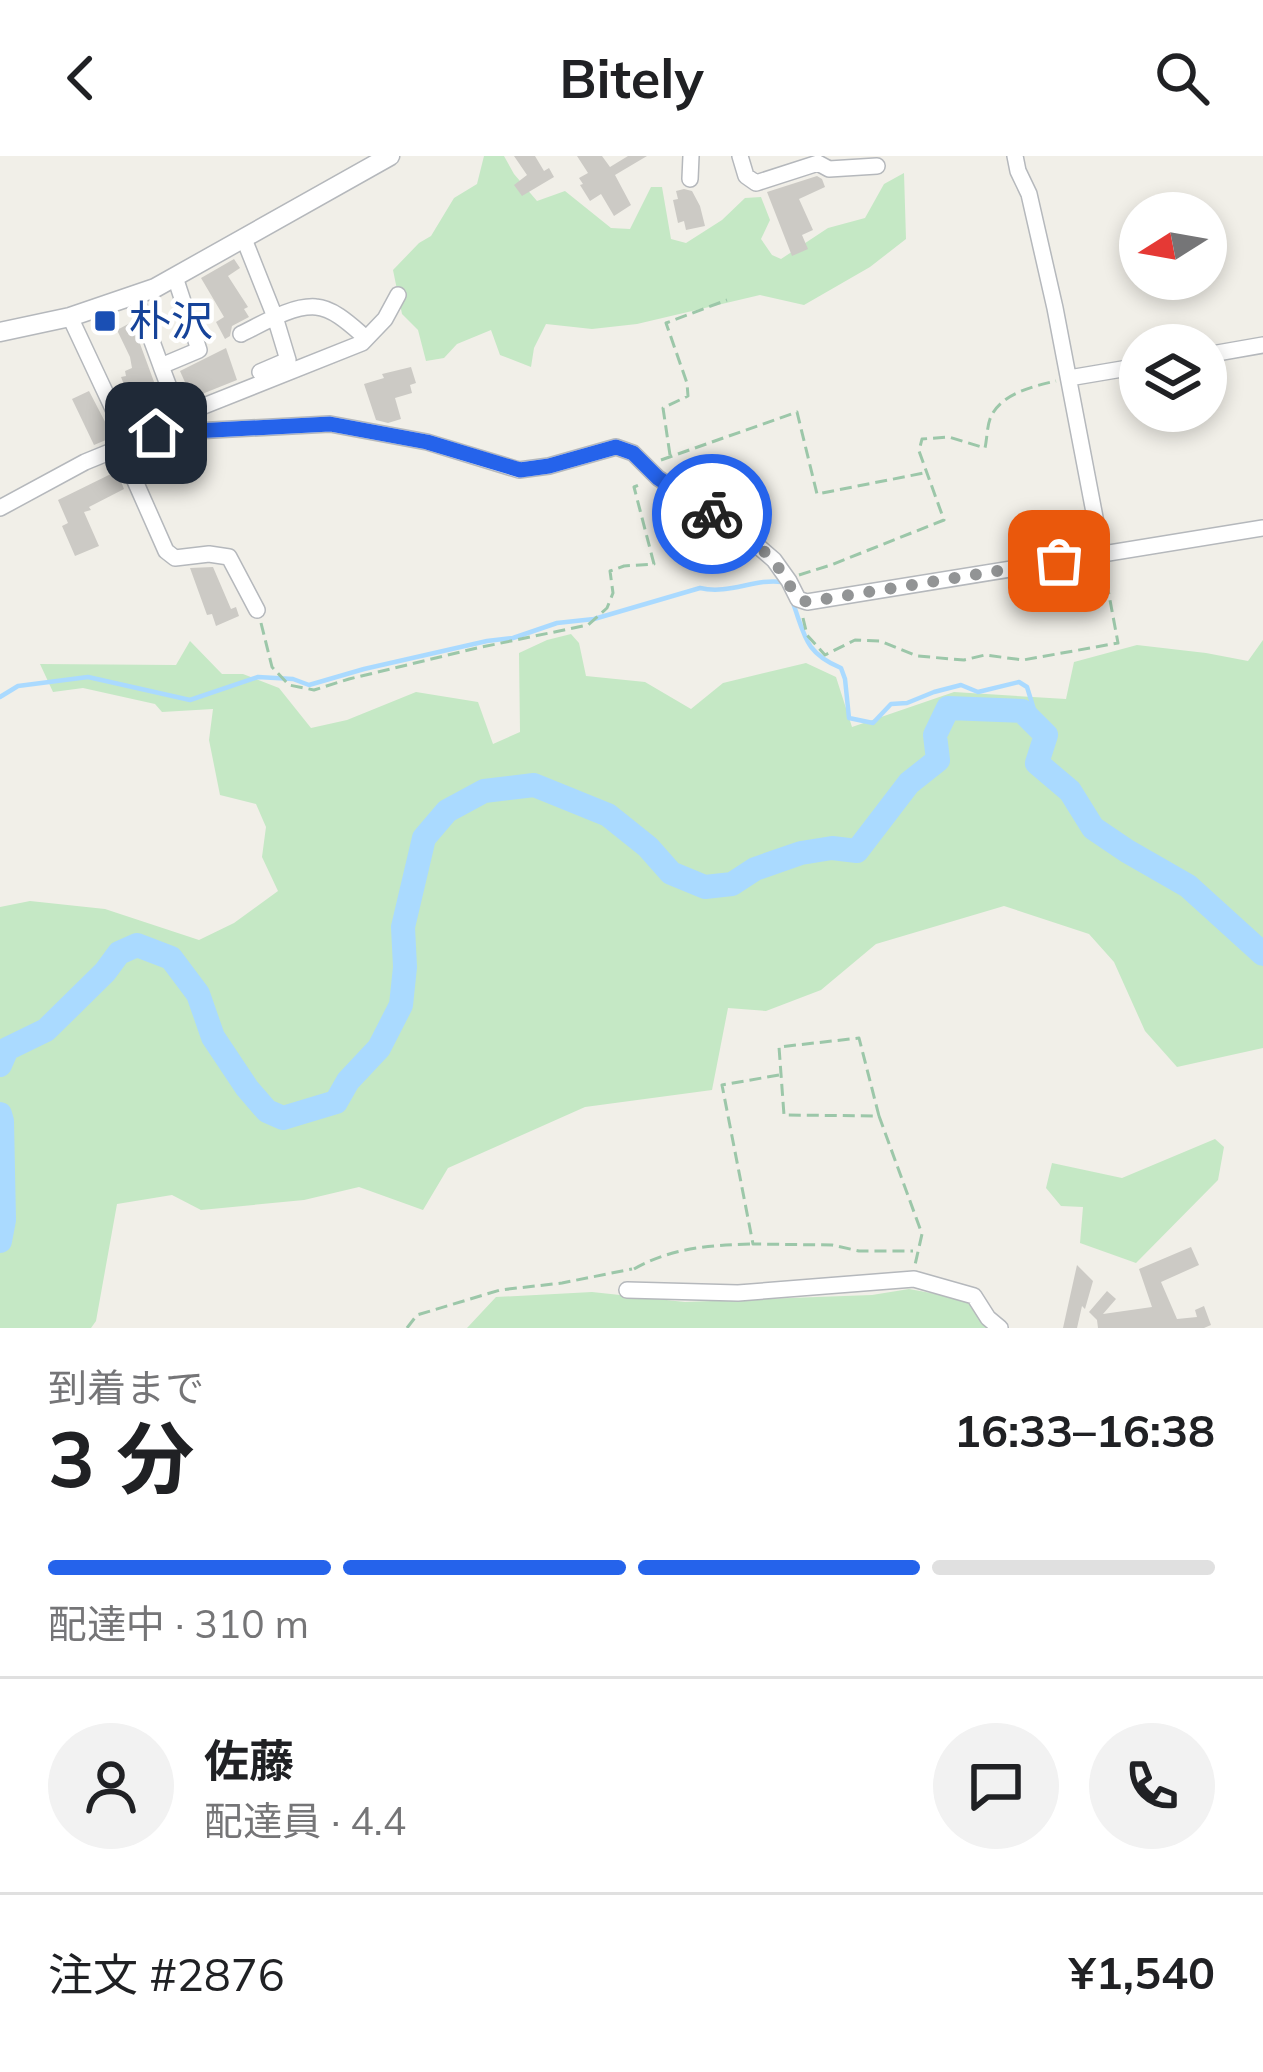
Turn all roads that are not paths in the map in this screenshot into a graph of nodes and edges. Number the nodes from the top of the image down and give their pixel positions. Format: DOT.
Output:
graph roads {
  1 [pos="390,156"];
  2 [pos="691,156"];
  3 [pos="740,156"];
  4 [pos="1015,156"];
  5 [pos="878,166"];
  6 [pos="690,179"];
  7 [pos="244,239"];
  8 [pos="175,277"];
  9 [pos="398,295"];
  10 [pos="135,296"];
  11 [pos="70,317"];
  12 [pos="275,317"];
  13 [pos="0,332"];
  14 [pos="242,334"];
  15 [pos="366,338"];
  16 [pos="1263,345"];
  17 [pos="1227,351"];
  18 [pos="161,366"];
  19 [pos="1119,370"];
  20 [pos="260,372"];
  21 [pos="1070,378"];
  22 [pos="175,403"];
  23 [pos="125,442"];
  24 [pos="0,508"];
  25 [pos="1263,528"];
  26 [pos="1102,554"];
  27 [pos="257,610"];
  28 [pos="627,1290"];
  29 [pos="1000,1328"];
  1 -- 7 [label="street"];
  2 -- 6 [label="street"];
  3 -- 5 [label="street"];
  4 -- 21 [label="street"];
  7 -- 8 [label="street"];
  7 -- 12 [label="street"];
  8 -- 10 [label="street"];
  8 -- 18 [label="street"];
  9 -- 15 [label="street"];
  10 -- 11 [label="street"];
  10 -- 18 [label="street"];
  11 -- 13 [label="street"];
  11 -- 23 [label="street"];
  12 -- 14 [label="street"];
  12 -- 15 [label="street"];
  12 -- 20 [label="street"];
  15 -- 23 [label="street"];
  16 -- 17 [label="street"];
  18 -- 22 [label="street"];
  19 -- 21 [label="street"];
  21 -- 26 [label="street"];
  23 -- 24 [label="street"];
  23 -- 26 [label="street"];
  23 -- 27 [label="street"];
  25 -- 26 [label="street"];
  28 -- 29 [label="street"];
}
